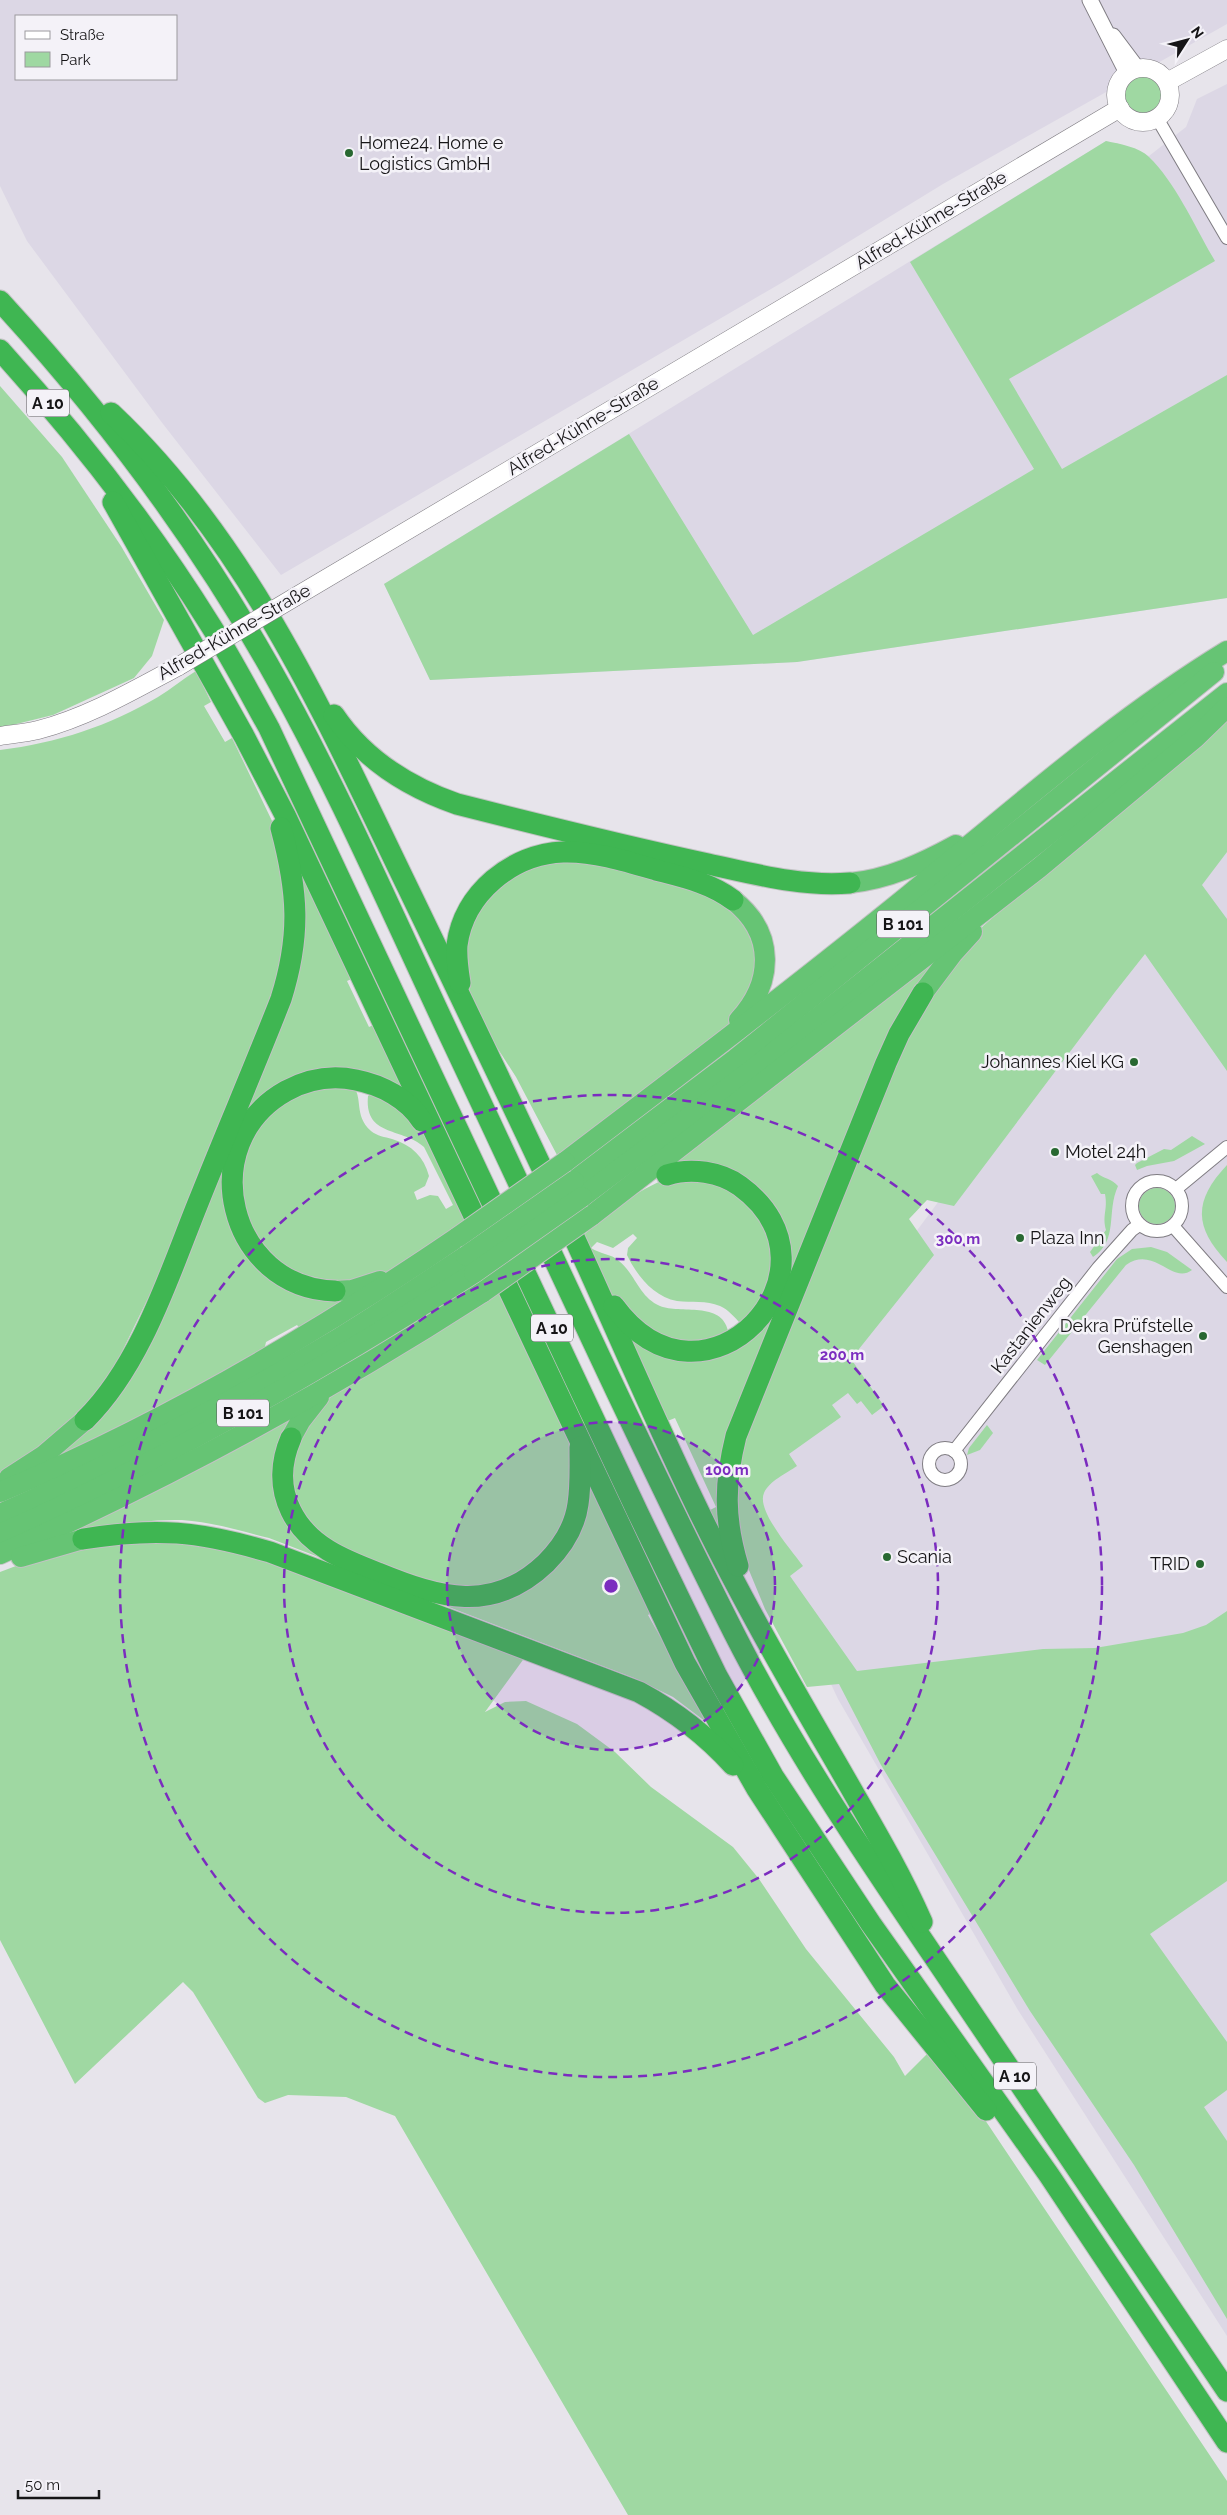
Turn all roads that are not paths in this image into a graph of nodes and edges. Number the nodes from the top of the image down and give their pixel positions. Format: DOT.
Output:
graph roads {
  1 [pos="1090,0"];
  2 [pos="1227,49"];
  3 [pos="1132,70"];
  4 [pos="1167,82"];
  5 [pos="1120,108"];
  6 [pos="1157,118"];
  7 [pos="1227,238"];
  8 [pos="0,301"];
  9 [pos="0,350"];
  10 [pos="49,355"];
  11 [pos="92,460"];
  12 [pos="1227,651"];
  13 [pos="292,655"];
  14 [pos="1227,662"];
  15 [pos="1227,693"];
  16 [pos="1227,708"];
  17 [pos="0,736"];
  18 [pos="270,784"];
  19 [pos="1043,786"];
  20 [pos="1039,868"];
  21 [pos="850,883"];
  22 [pos="733,900"];
  23 [pos="923,993"];
  24 [pos="476,1028"];
  25 [pos="701,1059"];
  26 [pos="1227,1147"];
  27 [pos="668,1175"];
  28 [pos="578,1189"];
  29 [pos="1176,1189"];
  30 [pos="612,1199"];
  31 [pos="474,1216"];
  32 [pos="566,1220"];
  33 [pos="1139,1225"];
  34 [pos="1173,1226"];
  35 [pos="470,1264"];
  36 [pos="410,1270"];
  37 [pos="1227,1287"];
  38 [pos="335,1290"];
  39 [pos="325,1390"];
  40 [pos="85,1420"];
  41 [pos="291,1438"];
  42 [pos="580,1439"];
  43 [pos="954,1451"];
  44 [pos="0,1484"];
  45 [pos="0,1492"];
  46 [pos="0,1514"];
  47 [pos="0,1534"];
  48 [pos="83,1539"];
  49 [pos="0,1554"];
  50 [pos="0,1564"];
  51 [pos="757,1621"];
  52 [pos="772,1812"];
  53 [pos="936,1960"];
  54 [pos="1048,2175"];
  55 [pos="1227,2391"];
  56 [pos="1227,2442"];
  1 -- 3 [label="street"];
  2 -- 4 [label="main road"];
  3 -- 4 [label="main road"];
  3 -- 5 [label="main road"];
  4 -- 6 [label="main road"];
  5 -- 6 [label="main road"];
  5 -- 17 [label="main road, Alfred-Kühne-Straße, bridge"];
  6 -- 7 [label="street"];
  8 -- 10 [label="highway, A 10"];
  9 -- 11 [label="highway, A 10"];
  10 -- 13 [label="highway"];
  10 -- 53 [label="highway, A 10"];
  11 -- 18 [label="highway"];
  11 -- 54 [label="highway, A 10"];
  12 -- 19 [label="highway, B 101"];
  13 -- 21 [label="highway"];
  13 -- 24 [label="highway"];
  14 -- 28 [label="highway, B 101"];
  15 -- 28 [label="highway, B 101"];
  16 -- 20 [label="highway, B 101"];
  18 -- 31 [label="highway"];
  18 -- 40 [label="highway"];
  19 -- 21 [label="highway"];
  19 -- 25 [label="highway, B 101"];
  20 -- 23 [label="highway"];
  20 -- 30 [label="highway, B 101"];
  22 -- 24 [label="highway"];
  22 -- 25 [label="highway"];
  23 -- 51 [label="highway"];
  24 -- 32 [label="highway"];
  25 -- 36 [label="highway, B 101, bridge"];
  26 -- 29 [label="street"];
  27 -- 30 [label="highway"];
  27 -- 32 [label="highway"];
  28 -- 35 [label="highway, B 101, bridge"];
  29 -- 33 [label="street"];
  29 -- 34 [label="street"];
  30 -- 39 [label="highway, B 101, bridge"];
  31 -- 38 [label="highway"];
  31 -- 42 [label="highway"];
  32 -- 51 [label="highway"];
  33 -- 34 [label="street"];
  33 -- 43 [label="street, Kastanienweg"];
  34 -- 37 [label="street"];
  35 -- 46 [label="highway, B 101"];
  35 -- 47 [label="highway, B 101"];
  36 -- 38 [label="highway"];
  36 -- 45 [label="highway, B 101"];
  39 -- 41 [label="highway"];
  39 -- 49 [label="highway, B 101"];
  40 -- 44 [label="highway"];
  41 -- 42 [label="highway"];
  42 -- 52 [label="highway"];
  48 -- 50 [label="highway"];
  48 -- 52 [label="highway"];
  51 -- 53 [label="highway"];
  52 -- 54 [label="highway"];
  53 -- 55 [label="highway, A 10"];
  54 -- 56 [label="highway, A 10"];
}
